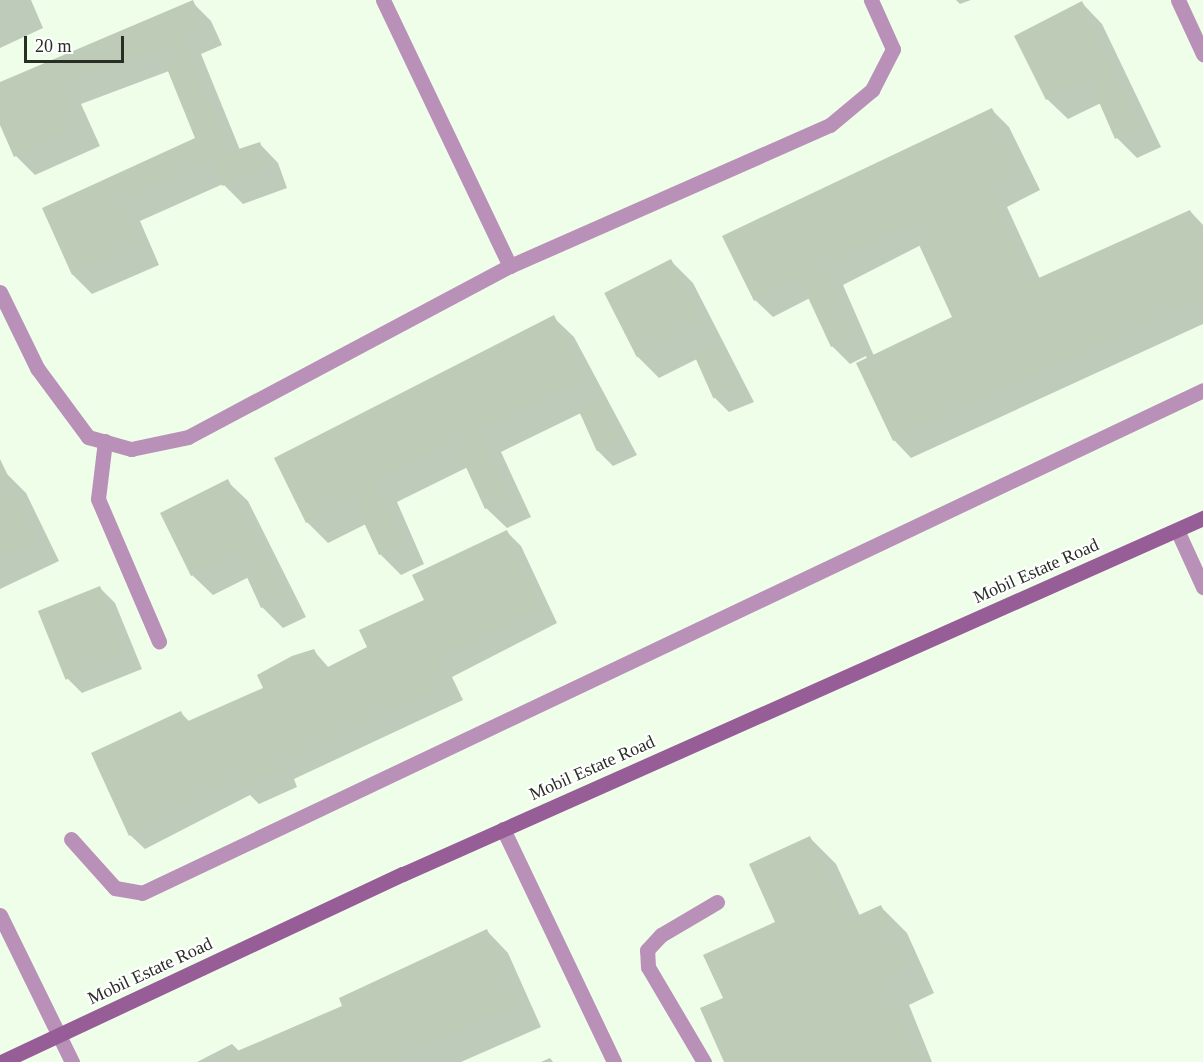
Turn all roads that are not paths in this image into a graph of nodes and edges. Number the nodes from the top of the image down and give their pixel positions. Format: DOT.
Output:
graph roads {
  1 [pos="383,0"];
  2 [pos="871,0"];
  3 [pos="1178,0"];
  4 [pos="1203,54"];
  5 [pos="510,266"];
  6 [pos="0,292"];
  7 [pos="1203,390"];
  8 [pos="105,441"];
  9 [pos="1203,518"];
  10 [pos="1177,530"];
  11 [pos="1203,587"];
  12 [pos="159,641"];
  13 [pos="503,830"];
  14 [pos="71,839"];
  15 [pos="717,902"];
  16 [pos="0,915"];
  17 [pos="61,1035"];
  18 [pos="2,1062"];
  19 [pos="72,1062"];
  20 [pos="614,1062"];
  21 [pos="705,1062"];
  1 -- 5 [label="street"];
  2 -- 5 [label="street"];
  3 -- 4 [label="street"];
  5 -- 8 [label="street"];
  6 -- 8 [label="street"];
  7 -- 14 [label="street"];
  8 -- 12 [label="street"];
  9 -- 10 [label="main road, Mobil Estate Road"];
  10 -- 11 [label="street"];
  10 -- 13 [label="main road, Mobil Estate Road"];
  13 -- 17 [label="main road, Mobil Estate Road"];
  13 -- 20 [label="street"];
  15 -- 21 [label="street"];
  16 -- 17 [label="street"];
  17 -- 18 [label="main road, Mobil Estate Road"];
  17 -- 19 [label="street"];
}
